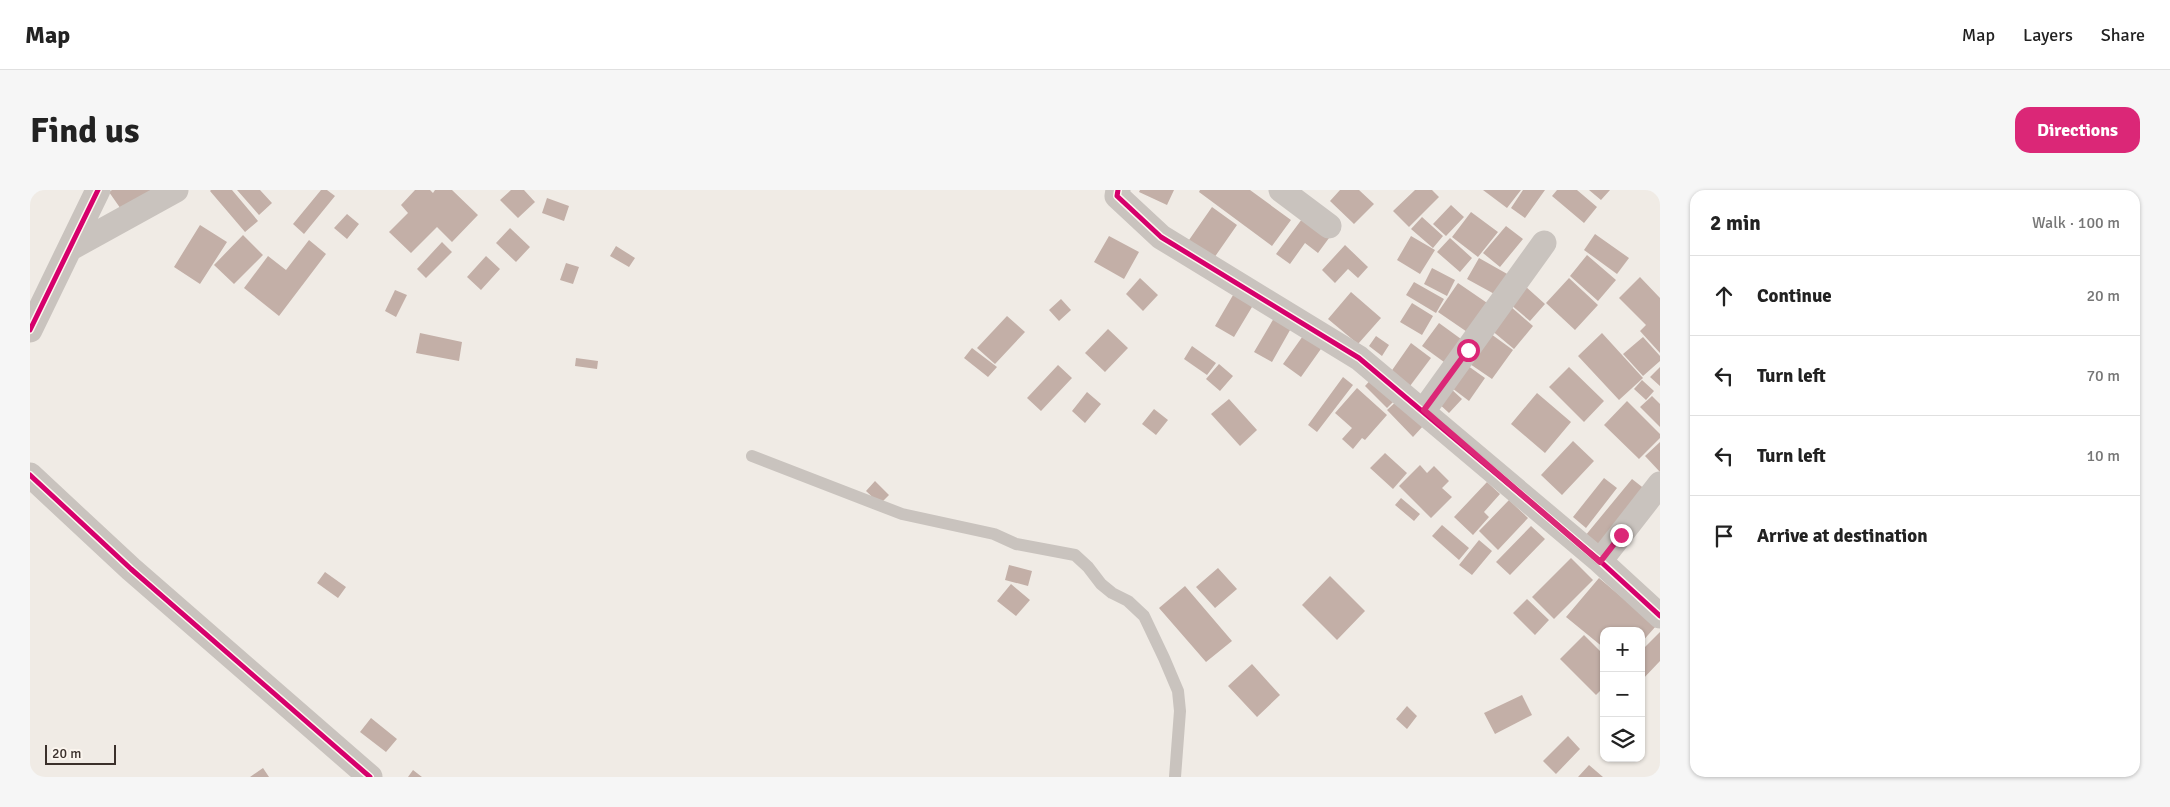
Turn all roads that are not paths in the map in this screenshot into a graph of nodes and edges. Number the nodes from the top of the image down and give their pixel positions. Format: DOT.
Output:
graph roads {
  1 [pos="98,190"];
  2 [pos="176,190"];
  3 [pos="1118,190"];
  4 [pos="1281,190"];
  5 [pos="1329,226"];
  6 [pos="1544,243"];
  7 [pos="71,248"];
  8 [pos="30,330"];
  9 [pos="1424,410"];
  10 [pos="752,456"];
  11 [pos="30,475"];
  12 [pos="1660,484"];
  13 [pos="1600,562"];
  14 [pos="1660,616"];
  15 [pos="370,777"];
  16 [pos="1175,777"];
  1 -- 7 [label="street"];
  2 -- 7 [label="street"];
  3 -- 9 [label="street"];
  4 -- 5 [label="street"];
  6 -- 9 [label="street"];
  7 -- 8 [label="street"];
  9 -- 13 [label="street"];
  10 -- 16 [label="lane"];
  11 -- 15 [label="street"];
  12 -- 13 [label="street"];
  13 -- 14 [label="street"];
}
